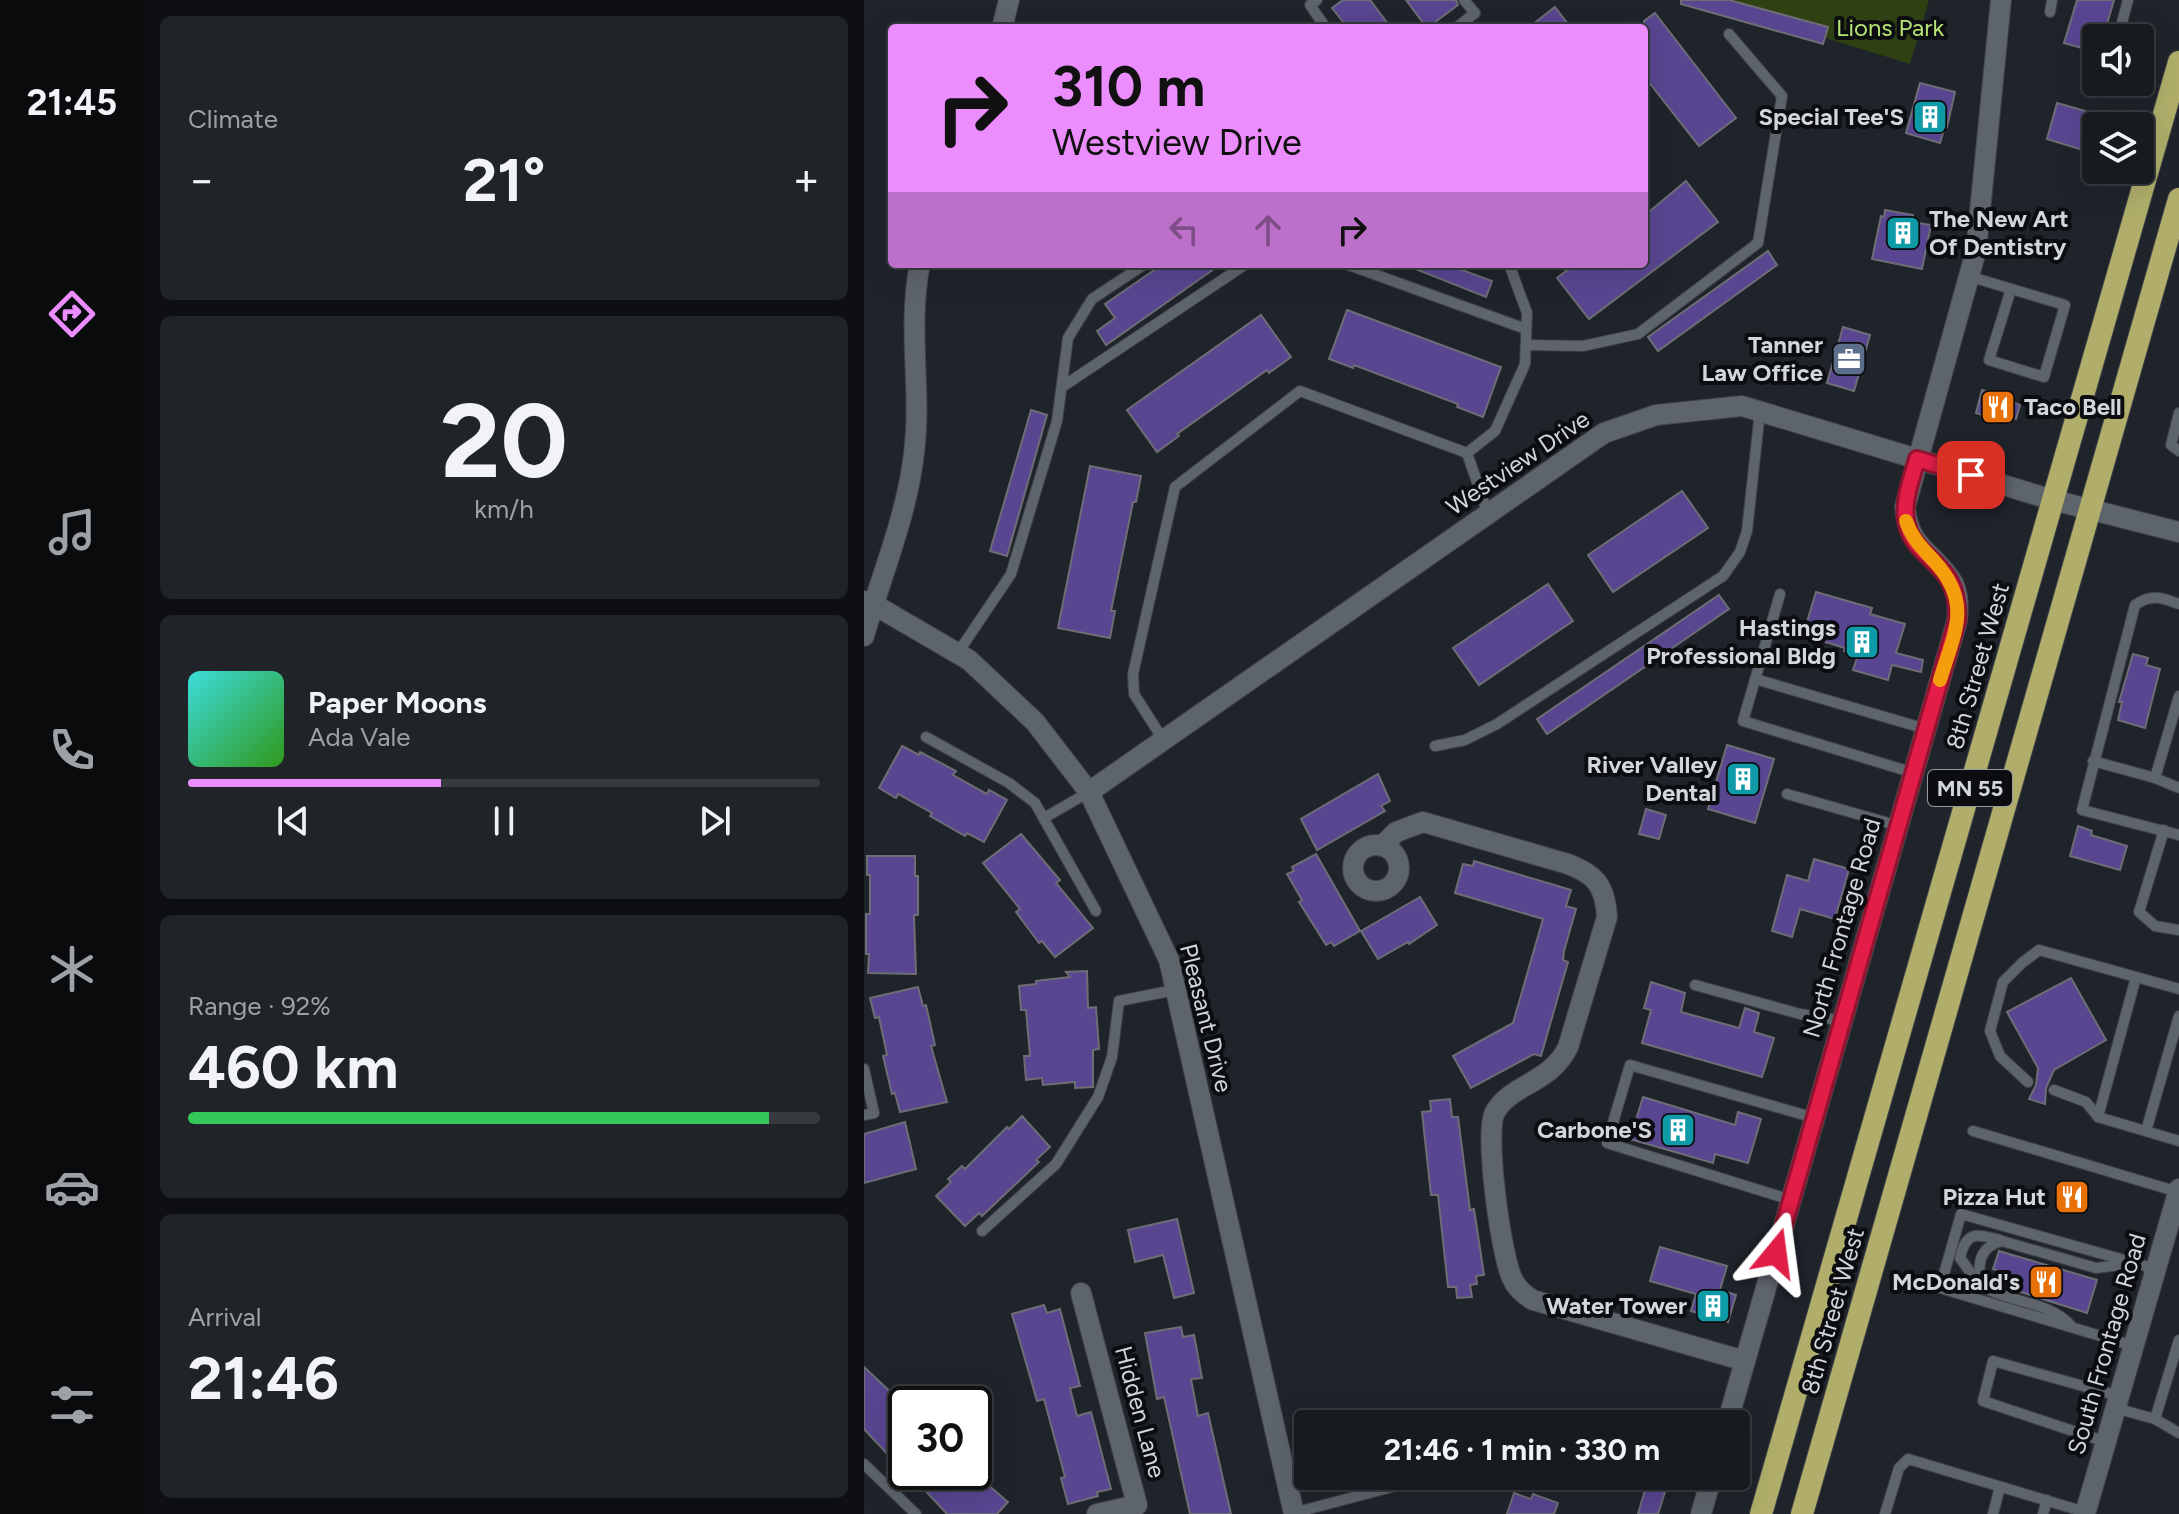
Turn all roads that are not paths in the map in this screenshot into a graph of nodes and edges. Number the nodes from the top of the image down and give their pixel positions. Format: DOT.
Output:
graph roads {
  1 [pos="1009,0"];
  2 [pos="1317,0"];
  3 [pos="1464,0"];
  4 [pos="2001,0"];
  5 [pos="2052,0"];
  6 [pos="2128,0"];
  7 [pos="2050,12"];
  8 [pos="1003,24"];
  9 [pos="1323,24"];
  10 [pos="1461,24"];
  11 [pos="2122,24"];
  12 [pos="1729,34"];
  13 [pos="2179,62"];
  14 [pos="2179,199"];
  15 [pos="920,268"];
  16 [pos="1139,268"];
  17 [pos="1240,268"];
  18 [pos="1357,268"];
  19 [pos="1510,268"];
  20 [pos="1968,276"];
  21 [pos="2011,289"];
  22 [pos="1526,329"];
  23 [pos="1526,345"];
  24 [pos="1062,387"];
  25 [pos="1760,411"];
  26 [pos="2179,413"];
  27 [pos="2179,451"];
  28 [pos="1467,453"];
  29 [pos="1917,459"];
  30 [pos="2053,500"];
  31 [pos="2090,510"];
  32 [pos="1488,514"];
  33 [pos="2179,532"];
  34 [pos="1780,594"];
  35 [pos="868,603"];
  36 [pos="2179,604"];
  37 [pos="864,636"];
  38 [pos="957,654"];
  39 [pos="1755,679"];
  40 [pos="2179,696"];
  41 [pos="1926,729"];
  42 [pos="926,737"];
  43 [pos="1164,741"];
  44 [pos="1435,746"];
  45 [pos="2093,761"];
  46 [pos="1914,773"];
  47 [pos="2155,778"];
  48 [pos="2179,788"];
  49 [pos="1089,792"];
  50 [pos="1787,794"];
  51 [pos="1044,818"];
  52 [pos="1899,826"];
  53 [pos="2164,830"];
  54 [pos="2179,835"];
  55 [pos="1382,846"];
  56 [pos="1096,911"];
  57 [pos="2179,930"];
  58 [pos="2136,977"];
  59 [pos="1695,985"];
  60 [pos="2179,989"];
  61 [pos="1175,990"];
  62 [pos="2179,1016"];
  63 [pos="1843,1021"];
  64 [pos="864,1069"];
  65 [pos="2028,1082"];
  66 [pos="2054,1090"];
  67 [pos="864,1115"];
  68 [pos="2098,1117"];
  69 [pos="1815,1118"];
  70 [pos="1973,1131"];
  71 [pos="2146,1131"];
  72 [pos="2179,1141"];
  73 [pos="2179,1190"];
  74 [pos="1791,1200"];
  75 [pos="982,1231"];
  76 [pos="2002,1241"];
  77 [pos="2172,1243"];
  78 [pos="2134,1263"];
  79 [pos="2156,1269"];
  80 [pos="1980,1285"];
  81 [pos="1081,1293"];
  82 [pos="2072,1327"];
  83 [pos="2179,1340"];
  84 [pos="2134,1346"];
  85 [pos="1745,1361"];
  86 [pos="2117,1402"];
  87 [pos="1731,1410"];
  88 [pos="2155,1419"];
  89 [pos="2179,1433"];
  90 [pos="2106,1442"];
  91 [pos="864,1464"];
  92 [pos="2000,1487"];
  93 [pos="1381,1490"];
  94 [pos="1708,1490"];
  95 [pos="2047,1500"];
  96 [pos="1293,1513"];
  97 [pos="2085,1513"];
  98 [pos="916,1514"];
  99 [pos="1097,1514"];
  100 [pos="1701,1514"];
  101 [pos="1761,1514"];
  102 [pos="1802,1514"];
  103 [pos="1885,1514"];
  104 [pos="1993,1514"];
  105 [pos="2043,1514"];
  1 -- 8 [label="street"];
  2 -- 9 [label="lane"];
  3 -- 10 [label="lane"];
  4 -- 20 [label="street, North Frontage Road"];
  5 -- 7 [label="lane"];
  6 -- 11 [label="lane"];
  12 -- 23 [label="lane"];
  13 -- 30 [label="highway, 8th Street West / MN 55"];
  14 -- 31 [label="highway, 8th Street West / MN 55"];
  15 -- 35 [label="street"];
  16 -- 24 [label="lane"];
  17 -- 24 [label="lane"];
  18 -- 22 [label="lane"];
  19 -- 22 [label="lane"];
  20 -- 21 [label="lane"];
  20 -- 29 [label="street, North Frontage Road"];
  21 -- 21 [label="lane"];
  22 -- 23 [label="lane"];
  23 -- 28 [label="lane"];
  24 -- 38 [label="lane"];
  25 -- 29 [label="street, Westview Drive"];
  25 -- 32 [label="street, Westview Drive"];
  25 -- 44 [label="lane"];
  26 -- 27 [label="lane"];
  28 -- 32 [label="lane"];
  28 -- 43 [label="lane"];
  29 -- 30 [label="street, Westview Drive"];
  29 -- 41 [label="street, North Frontage Road"];
  30 -- 31 [label="street, Westview Drive"];
  30 -- 101 [label="highway, 8th Street West / MN 55"];
  31 -- 33 [label="street, Westview Drive"];
  31 -- 102 [label="highway, 8th Street West / MN 55"];
  32 -- 43 [label="street, Westview Drive"];
  34 -- 39 [label="lane"];
  35 -- 37 [label="street"];
  35 -- 38 [label="street, Pleasant Drive"];
  36 -- 45 [label="lane"];
  38 -- 49 [label="street, Pleasant Drive"];
  39 -- 41 [label="lane"];
  39 -- 46 [label="lane"];
  40 -- 47 [label="lane"];
  41 -- 46 [label="street, North Frontage Road"];
  42 -- 51 [label="lane"];
  43 -- 49 [label="street, Westview Drive"];
  45 -- 47 [label="lane"];
  45 -- 53 [label="lane"];
  46 -- 52 [label="street, North Frontage Road"];
  47 -- 48 [label="lane"];
  49 -- 51 [label="lane"];
  49 -- 61 [label="street, Pleasant Drive"];
  50 -- 52 [label="lane"];
  51 -- 56 [label="lane"];
  52 -- 63 [label="street, North Frontage Road"];
  53 -- 54 [label="lane"];
  53 -- 57 [label="lane"];
  55 -- 85 [label="street"];
  58 -- 60 [label="lane"];
  58 -- 65 [label="lane"];
  58 -- 68 [label="lane"];
  59 -- 63 [label="lane"];
  61 -- 75 [label="lane"];
  61 -- 96 [label="street, Pleasant Drive"];
  62 -- 71 [label="lane"];
  63 -- 69 [label="street, North Frontage Road"];
  64 -- 67 [label="lane"];
  66 -- 68 [label="lane"];
  68 -- 71 [label="lane"];
  69 -- 74 [label="street, North Frontage Road"];
  69 -- 74 [label="lane"];
  70 -- 73 [label="lane"];
  71 -- 72 [label="lane"];
  73 -- 77 [label="street, South Frontage Road"];
  74 -- 85 [label="street, North Frontage Road"];
  76 -- 78 [label="lane"];
  76 -- 80 [label="lane"];
  76 -- 80 [label="lane"];
  77 -- 79 [label="street, South Frontage Road"];
  78 -- 79 [label="lane"];
  78 -- 82 [label="lane"];
  79 -- 84 [label="street, South Frontage Road"];
  80 -- 82 [label="lane"];
  81 -- 99 [label="street, Hidden Lane"];
  82 -- 84 [label="lane"];
  83 -- 88 [label="lane"];
  84 -- 86 [label="street, South Frontage Road"];
  85 -- 87 [label="street, North Frontage Road"];
  86 -- 88 [label="lane"];
  86 -- 90 [label="street, South Frontage Road"];
  86 -- 90 [label="lane"];
  88 -- 89 [label="lane"];
  90 -- 97 [label="street, South Frontage Road"];
  91 -- 98 [label="lane"];
  92 -- 95 [label="lane"];
  92 -- 103 [label="lane"];
  92 -- 104 [label="lane"];
  93 -- 96 [label="lane"];
  94 -- 100 [label="street"];
  95 -- 97 [label="lane"];
  95 -- 105 [label="lane"];
}
